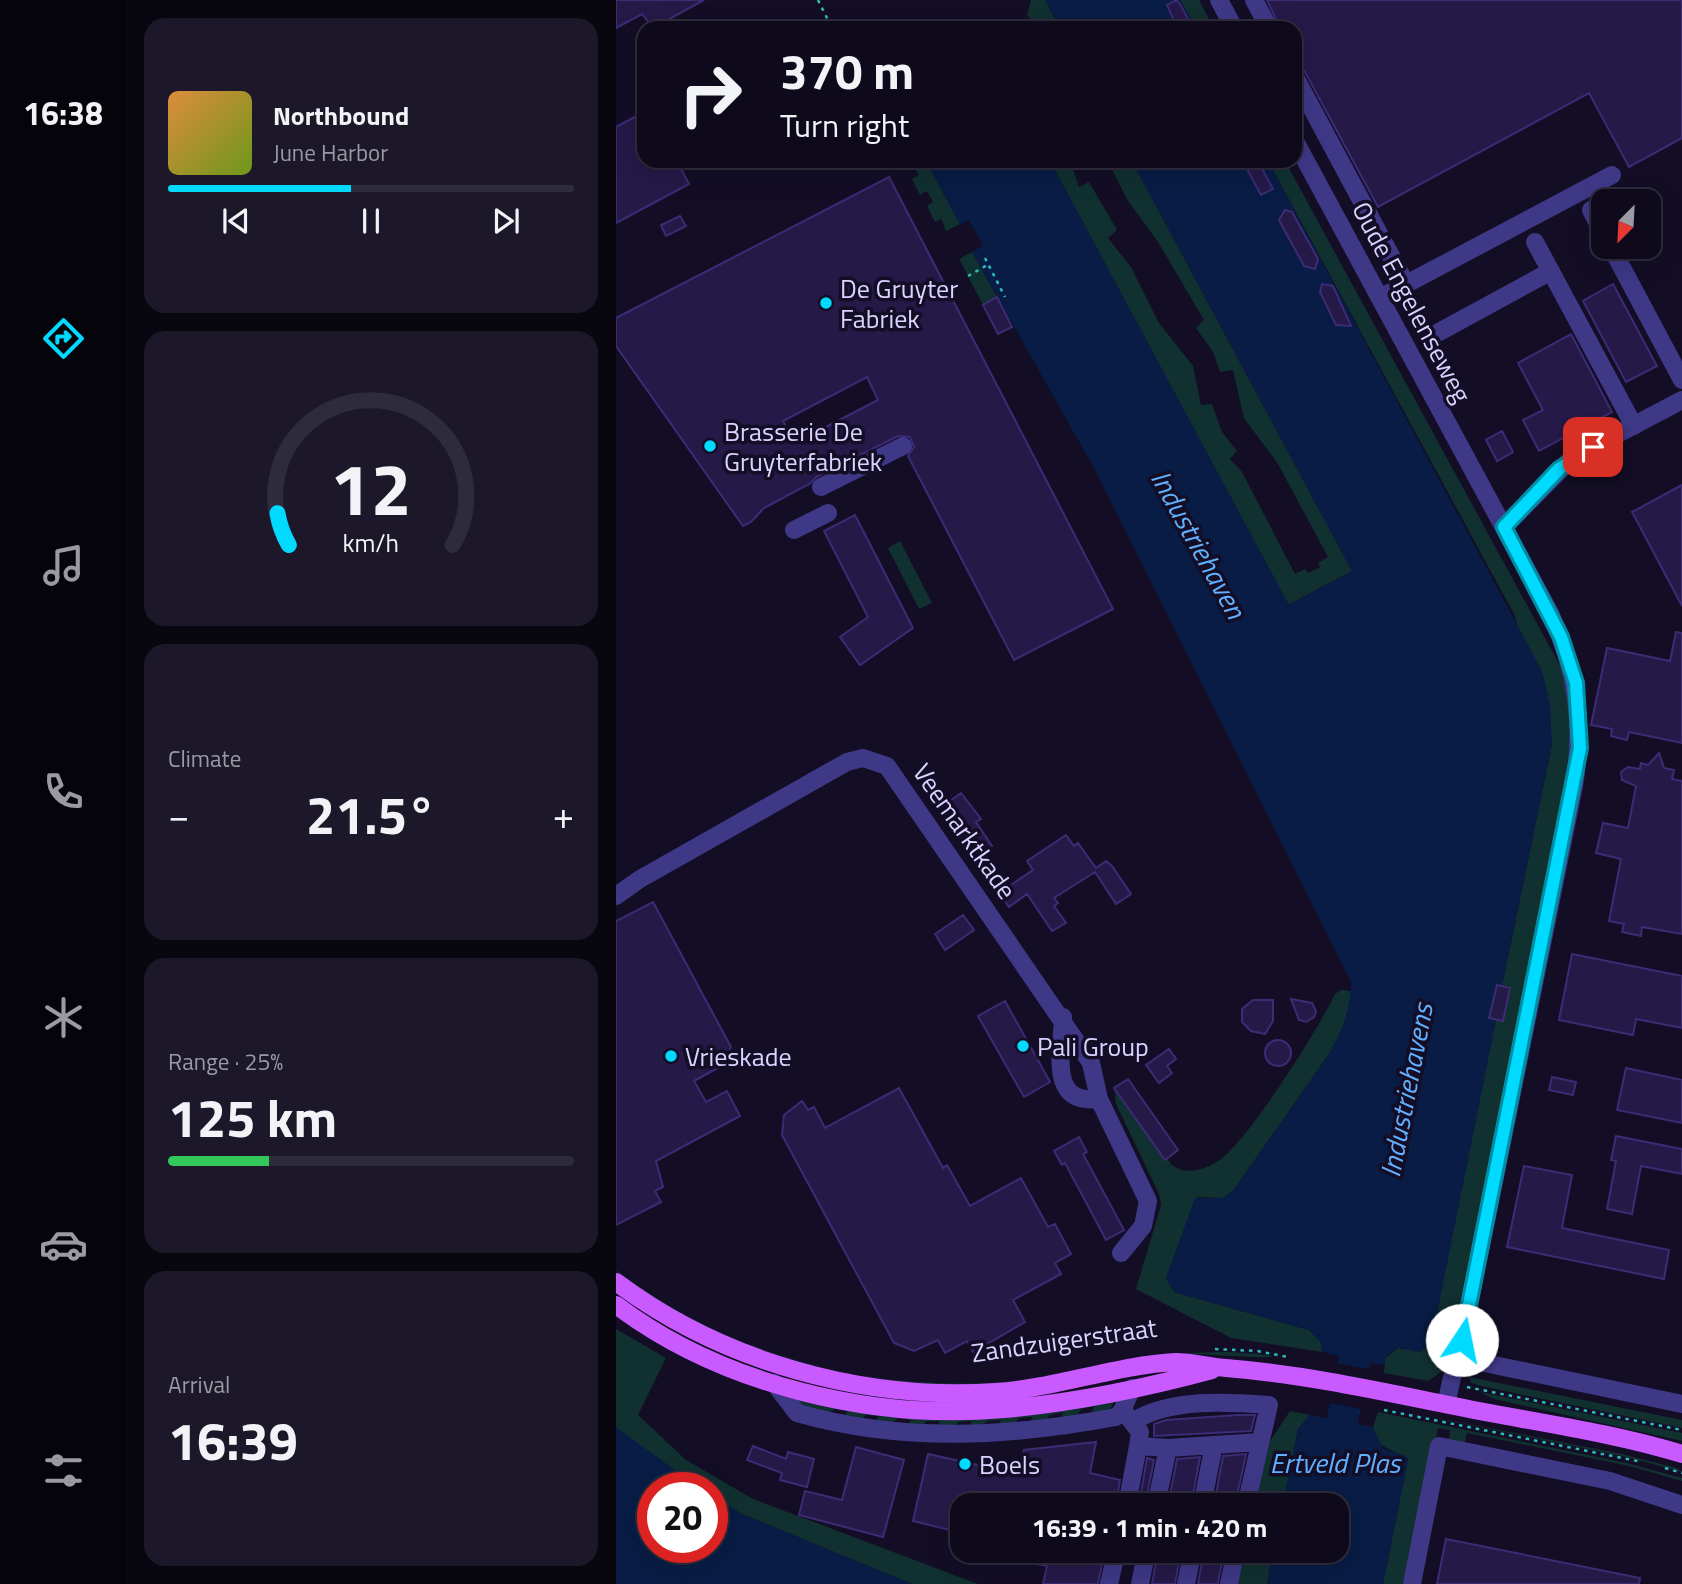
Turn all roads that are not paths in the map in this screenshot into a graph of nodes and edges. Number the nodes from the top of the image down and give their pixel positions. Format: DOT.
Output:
graph roads {
  1 [pos="1219,0"];
  2 [pos="1254,0"];
  3 [pos="1230,21"];
  4 [pos="1265,21"];
  5 [pos="1302,90"];
  6 [pos="1302,154"];
  7 [pos="1612,175"];
  8 [pos="1535,242"];
  9 [pos="1617,259"];
  10 [pos="1551,271"];
  11 [pos="1406,284"];
  12 [pos="1380,298"];
  13 [pos="1430,337"];
  14 [pos="1682,380"];
  15 [pos="1682,400"];
  16 [pos="1634,426"];
  17 [pos="903,446"];
  18 [pos="1504,527"];
  19 [pos="794,530"];
  20 [pos="640,879"];
  21 [pos="616,883"];
  22 [pos="616,896"];
  23 [pos="1063,1017"];
  24 [pos="1099,1099"];
  25 [pos="1121,1254"];
  26 [pos="616,1282"];
  27 [pos="616,1305"];
  28 [pos="1465,1351"];
  29 [pos="1222,1368"];
  30 [pos="774,1382"];
  31 [pos="1132,1388"];
  32 [pos="1681,1401"];
  33 [pos="1446,1404"];
  34 [pos="1128,1416"];
  35 [pos="1260,1442"];
  36 [pos="1214,1445"];
  37 [pos="1138,1446"];
  38 [pos="1168,1448"];
  39 [pos="1682,1454"];
  40 [pos="1130,1493"];
  41 [pos="1159,1493"];
  42 [pos="1204,1493"];
  43 [pos="1249,1493"];
  44 [pos="1682,1505"];
  45 [pos="1114,1563"];
  46 [pos="1144,1563"];
  47 [pos="1190,1563"];
  48 [pos="1233,1563"];
  49 [pos="1109,1584"];
  50 [pos="1140,1584"];
  51 [pos="1186,1584"];
  52 [pos="1228,1584"];
  53 [pos="1412,1584"];
  1 -- 3 [label="street"];
  2 -- 4 [label="street"];
  5 -- 11 [label="street"];
  6 -- 12 [label="street, Oude Engelenseweg"];
  7 -- 11 [label="street"];
  8 -- 10 [label="street"];
  9 -- 14 [label="street"];
  10 -- 13 [label="street"];
  10 -- 16 [label="street"];
  11 -- 12 [label="street"];
  12 -- 18 [label="street, Oude Engelenseweg"];
  15 -- 16 [label="street"];
  16 -- 18 [label="street"];
  17 -- 19 [label="street"];
  18 -- 28 [label="street, Oude Engelenseweg"];
  20 -- 21 [label="street, Veemarktkade"];
  20 -- 22 [label="street, Veemarktkade"];
  20 -- 23 [label="street, Veemarktkade"];
  23 -- 24 [label="street, Veemarktkade"];
  23 -- 24 [label="street"];
  24 -- 25 [label="street, Veemarktkade"];
  26 -- 29 [label="main road, Zandzuigerstraat"];
  27 -- 30 [label="main road, Zandzuigerstraat"];
  28 -- 32 [label="street"];
  28 -- 33 [label="street"];
  29 -- 31 [label="main road, Zandzuigerstraat"];
  29 -- 33 [label="main road, Zandzuigerstraat"];
  30 -- 31 [label="main road, Zandzuigerstraat"];
  30 -- 34 [label="street"];
  31 -- 34 [label="street"];
  33 -- 39 [label="main road, Zandzuigerstraat"];
  34 -- 35 [label="street"];
  34 -- 37 [label="street"];
  35 -- 36 [label="street"];
  35 -- 43 [label="street"];
  36 -- 38 [label="street"];
  36 -- 42 [label="street"];
  37 -- 38 [label="street"];
  37 -- 40 [label="street"];
  38 -- 41 [label="street"];
  44 -- 53 [label="street"];
  45 -- 49 [label="street"];
  46 -- 50 [label="street"];
  47 -- 51 [label="street"];
  48 -- 52 [label="street"];
}
